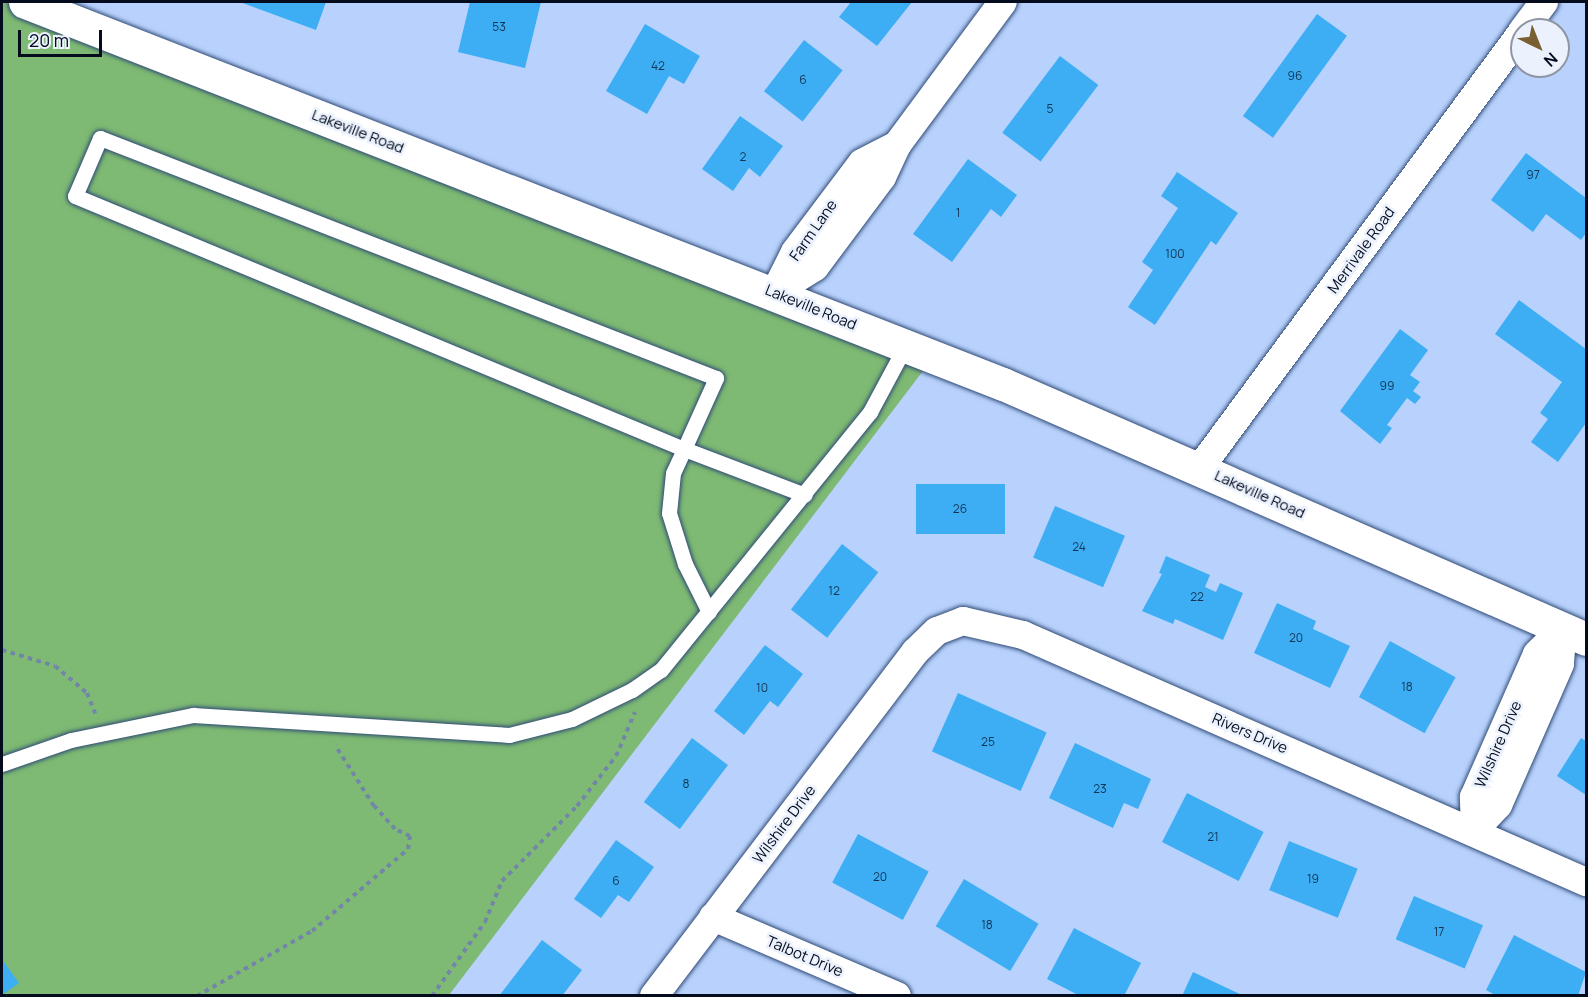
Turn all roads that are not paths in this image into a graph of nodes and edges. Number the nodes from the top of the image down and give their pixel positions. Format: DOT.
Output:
graph roads {
  1 [pos="25,2"];
  2 [pos="1003,2"];
  3 [pos="1544,2"];
  4 [pos="1532,18"];
  5 [pos="1510,49"];
  6 [pos="775,292"];
  7 [pos="906,345"];
  8 [pos="684,449"];
  9 [pos="1200,468"];
  10 [pos="805,495"];
  11 [pos="709,612"];
  12 [pos="1575,634"];
  13 [pos="915,652"];
  14 [pos="2,764"];
  15 [pos="1475,830"];
  16 [pos="1587,882"];
  17 [pos="713,917"];
  18 [pos="654,996"];
  19 [pos="897,996"];
  1 -- 6 [label="main road, Lakeville Road"];
  2 -- 6 [label="street, Farm Lane"];
  3 -- 4 [label="street, Merrivale Road"];
  5 -- 9 [label="street, Merrivale Road"];
  6 -- 7 [label="main road, Lakeville Road"];
  7 -- 9 [label="main road, Lakeville Road"];
  7 -- 10 [label="lane"];
  8 -- 8 [label="lane"];
  8 -- 10 [label="lane"];
  8 -- 11 [label="lane"];
  9 -- 12 [label="main road, Lakeville Road"];
  10 -- 11 [label="lane"];
  11 -- 14 [label="lane"];
  12 -- 15 [label="street, Wilshire Drive"];
  13 -- 15 [label="street, Rivers Drive"];
  13 -- 17 [label="street, Wilshire Drive"];
  15 -- 16 [label="street, Rivers Drive"];
  17 -- 18 [label="street, Wilshire Drive"];
  17 -- 19 [label="street, Talbot Drive"];
}
